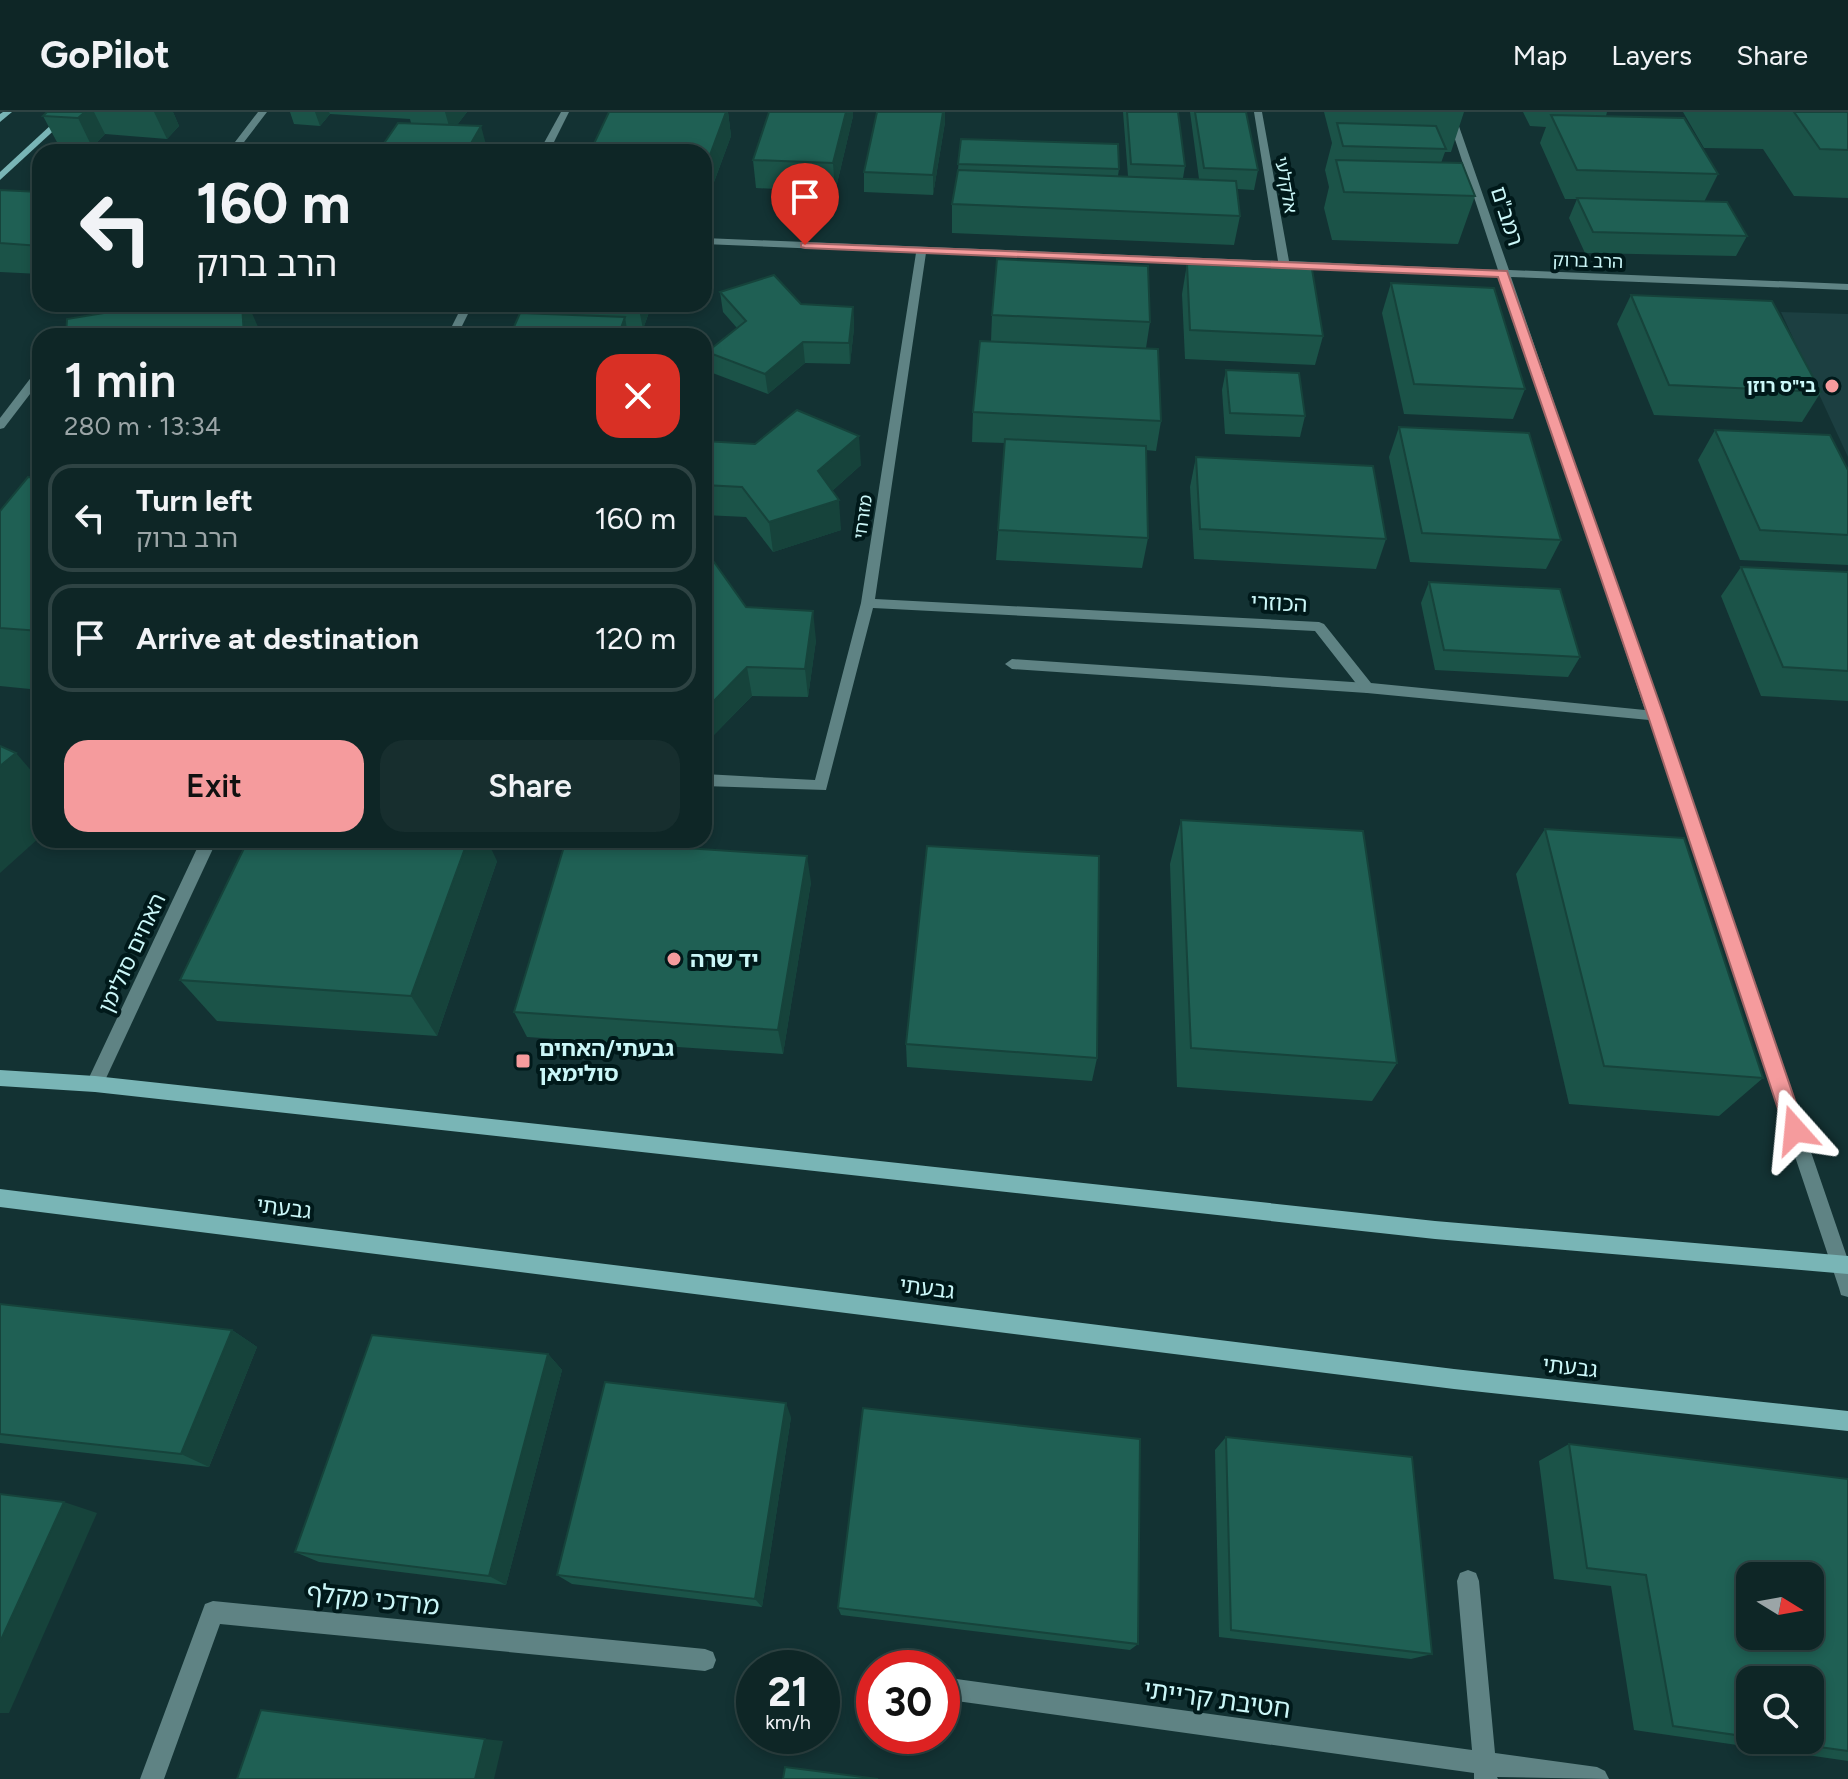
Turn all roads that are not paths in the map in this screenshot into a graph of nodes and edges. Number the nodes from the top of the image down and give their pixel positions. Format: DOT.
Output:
graph roads {
  1 [pos="8,112"];
  2 [pos="70,112"];
  3 [pos="263,112"];
  4 [pos="565,112"];
  5 [pos="1258,112"];
  6 [pos="1450,112"];
  7 [pos="0,119"];
  8 [pos="36,144"];
  9 [pos="238,144"];
  10 [pos="548,144"];
  11 [pos="32,147"];
  12 [pos="0,177"];
  13 [pos="712,241"];
  14 [pos="921,250"];
  15 [pos="1284,264"];
  16 [pos="1503,273"];
  17 [pos="1848,287"];
  18 [pos="32,384"];
  19 [pos="0,426"];
  20 [pos="868,603"];
  21 [pos="1012,664"];
  22 [pos="1367,688"];
  23 [pos="1656,716"];
  24 [pos="712,780"];
  25 [pos="205,848"];
  26 [pos="0,1078"];
  27 [pos="95,1084"];
  28 [pos="0,1198"];
  29 [pos="1844,1265"];
  30 [pos="1848,1288"];
  31 [pos="1848,1421"];
  32 [pos="1468,1581"];
  33 [pos="705,1660"];
  34 [pos="960,1691"];
  35 [pos="1485,1772"];
  36 [pos="152,1779"];
  37 [pos="1597,1779"];
  1 -- 7 [label="street"];
  2 -- 8 [label="street"];
  3 -- 9 [label="street"];
  4 -- 10 [label="street"];
  5 -- 15 [label="street, אלקלעי"];
  6 -- 16 [label="street, רמב\"ם"];
  11 -- 12 [label="street"];
  13 -- 14 [label="street, הרב ברוק"];
  14 -- 15 [label="street, הרב ברוק"];
  14 -- 20 [label="street, מזרחי"];
  15 -- 16 [label="street, הרב ברוק"];
  16 -- 17 [label="street, הרב ברוק"];
  16 -- 23 [label="street, רמב\"ם"];
  18 -- 19 [label="street"];
  20 -- 22 [label="street, הכוזרי"];
  20 -- 24 [label="street, מזרחי"];
  21 -- 22 [label="street"];
  22 -- 23 [label="street"];
  23 -- 29 [label="street, רמב\"ם"];
  25 -- 27 [label="street, האחים סולימן"];
  26 -- 27 [label="street"];
  27 -- 29 [label="street"];
  28 -- 31 [label="street, גבעתי"];
  29 -- 30 [label="street, רמב\"ם"];
  32 -- 35 [label="street"];
  33 -- 36 [label="street, מרדכי מקלף"];
  34 -- 35 [label="street, חטיבת קרייתי"];
  35 -- 37 [label="street, חטיבת קרייתי"];
}
